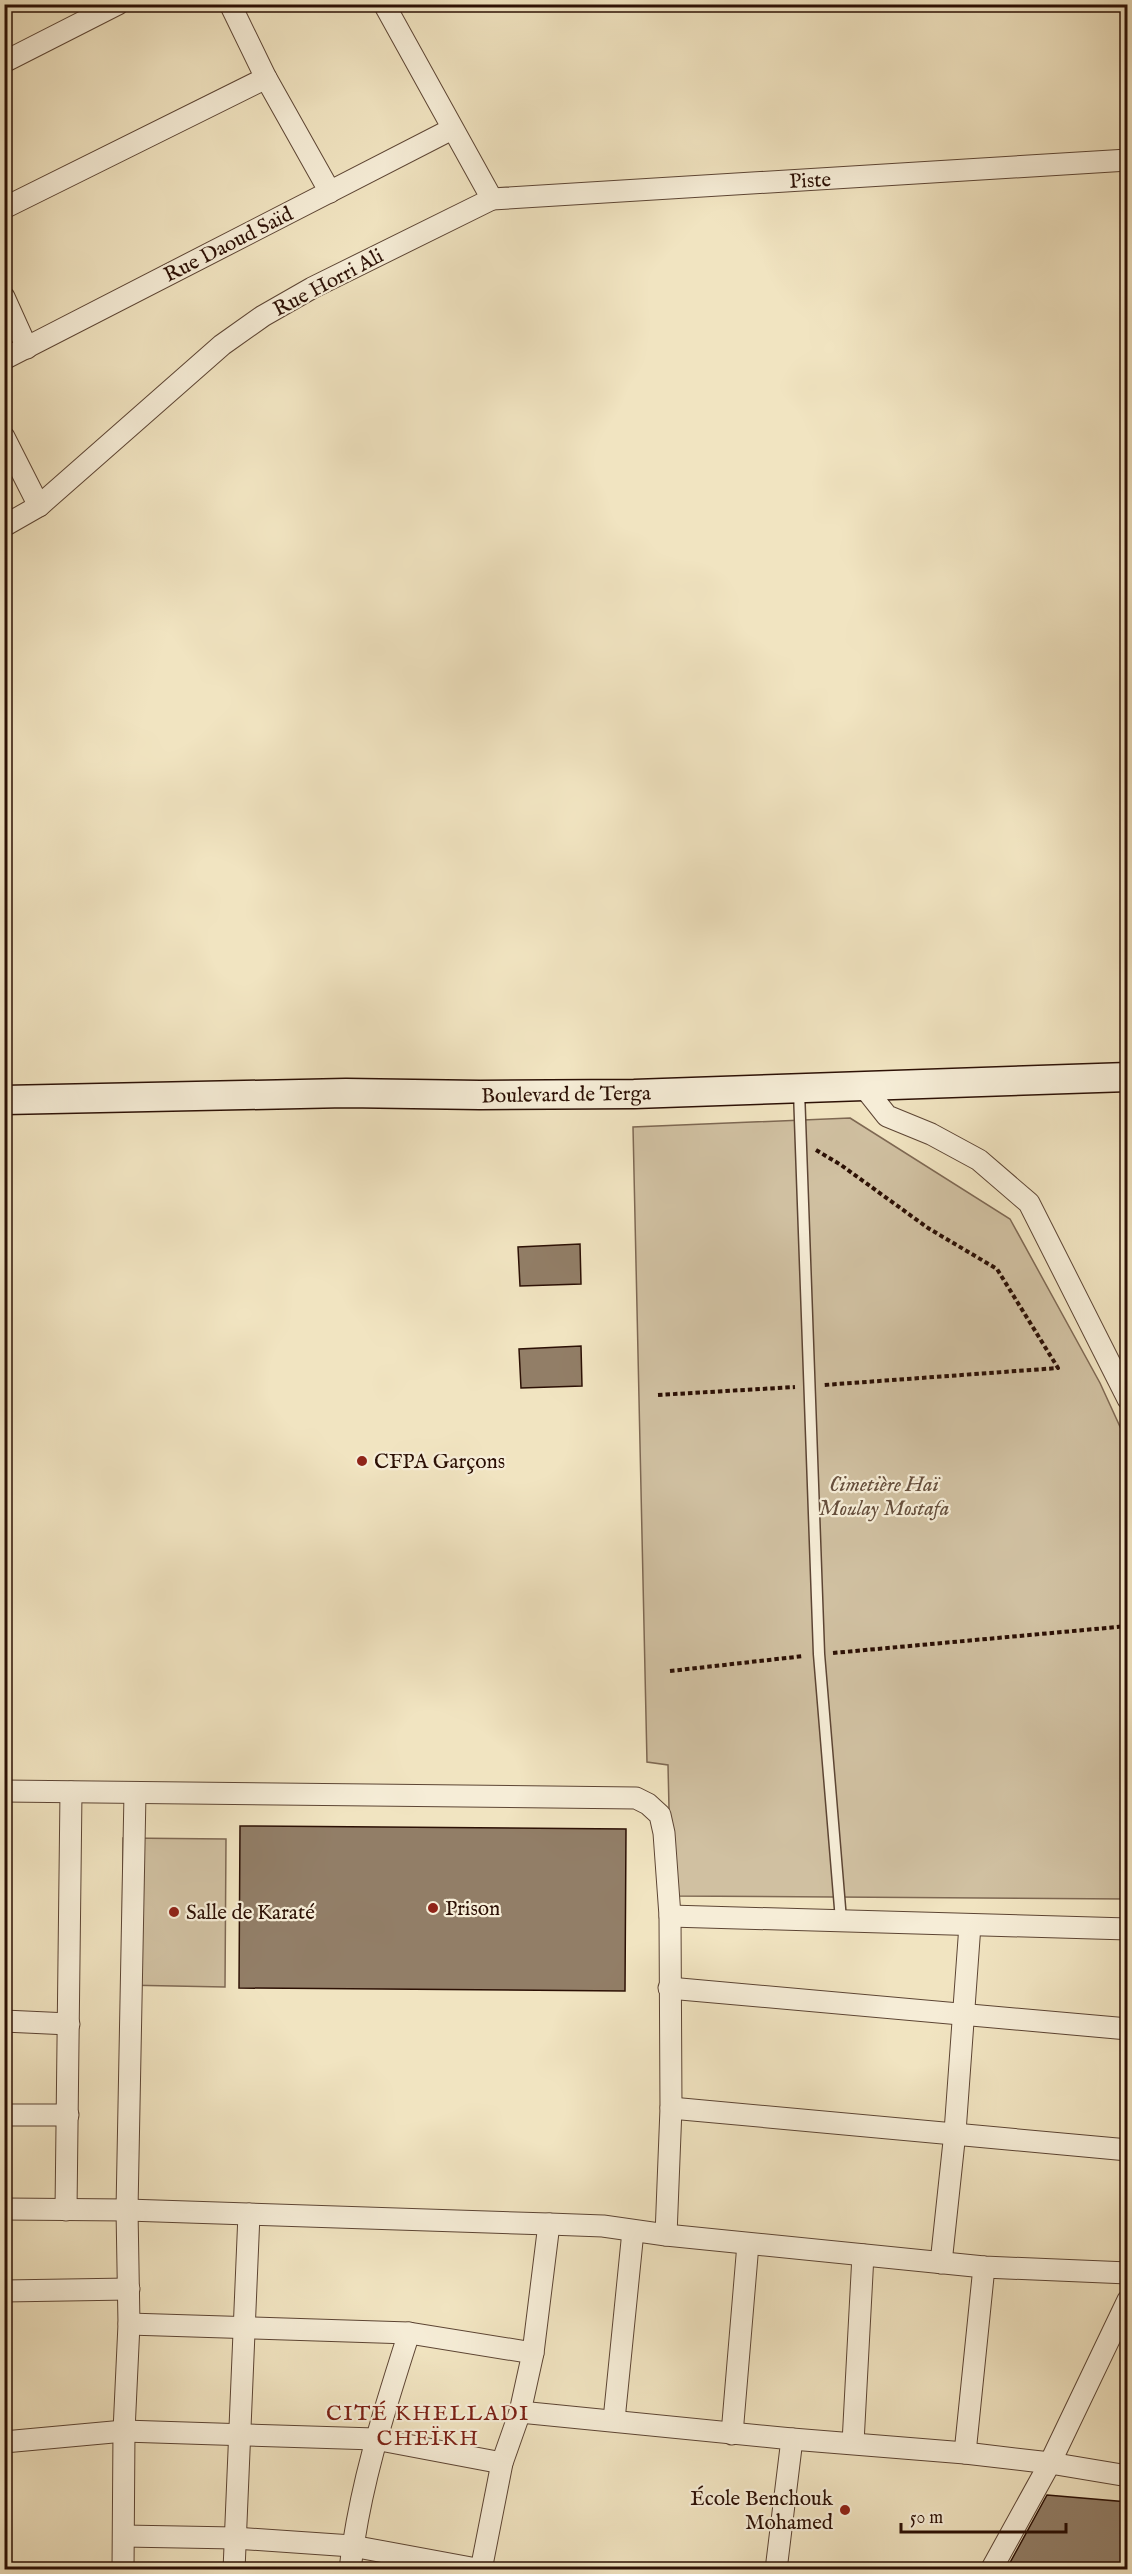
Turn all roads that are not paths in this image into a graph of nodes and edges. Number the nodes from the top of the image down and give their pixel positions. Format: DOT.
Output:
graph roads {
  1 [pos="118,4"];
  2 [pos="230,4"];
  3 [pos="384,4"];
  4 [pos="4,62"];
  5 [pos="266,78"];
  6 [pos="452,129"];
  7 [pos="1128,160"];
  8 [pos="330,192"];
  9 [pos="492,199"];
  10 [pos="4,208"];
  11 [pos="4,297"];
  12 [pos="27,348"];
  13 [pos="4,359"];
  14 [pos="4,436"];
  15 [pos="39,506"];
  16 [pos="4,526"];
  17 [pos="1128,1077"];
  18 [pos="799,1087"];
  19 [pos="864,1087"];
  20 [pos="4,1100"];
  21 [pos="1128,1400"];
  22 [pos="4,1791"];
  23 [pos="71,1792"];
  24 [pos="135,1793"];
  25 [pos="670,1916"];
  26 [pos="841,1920"];
  27 [pos="970,1925"];
  28 [pos="1128,1929"];
  29 [pos="669,1988"];
  30 [pos="964,2014"];
  31 [pos="4,2021"];
  32 [pos="69,2024"];
  33 [pos="1128,2030"];
  34 [pos="671,2108"];
  35 [pos="4,2115"];
  36 [pos="68,2115"];
  37 [pos="955,2132"];
  38 [pos="1128,2150"];
  39 [pos="4,2210"];
  40 [pos="66,2210"];
  41 [pos="127,2210"];
  42 [pos="249,2214"];
  43 [pos="549,2223"];
  44 [pos="633,2231"];
  45 [pos="666,2235"];
  46 [pos="748,2244"];
  47 [pos="863,2255"];
  48 [pos="941,2263"];
  49 [pos="984,2267"];
  50 [pos="1128,2273"];
  51 [pos="129,2289"];
  52 [pos="4,2291"];
  53 [pos="1128,2300"];
  54 [pos="129,2324"];
  55 [pos="244,2327"];
  56 [pos="409,2333"];
  57 [pos="533,2354"];
  58 [pos="520,2412"];
  59 [pos="614,2420"];
  60 [pos="124,2431"];
  61 [pos="732,2433"];
  62 [pos="239,2436"];
  63 [pos="375,2439"];
  64 [pos="792,2439"];
  65 [pos="4,2442"];
  66 [pos="853,2443"];
  67 [pos="965,2453"];
  68 [pos="502,2463"];
  69 [pos="1050,2463"];
  70 [pos="1128,2476"];
  71 [pos="123,2536"];
  72 [pos="235,2538"];
  73 [pos="352,2546"];
  74 [pos="123,2570"];
  75 [pos="234,2570"];
  76 [pos="350,2570"];
  77 [pos="481,2570"];
  78 [pos="776,2570"];
  79 [pos="992,2570"];
  1 -- 4 [label="street"];
  2 -- 5 [label="street"];
  3 -- 6 [label="street"];
  5 -- 8 [label="street"];
  5 -- 10 [label="street"];
  6 -- 8 [label="street, Rue Daoud Saïd"];
  6 -- 9 [label="street"];
  7 -- 9 [label="street, Piste"];
  8 -- 12 [label="street, Rue Daoud Saïd"];
  9 -- 15 [label="street, Rue Horri Ali"];
  11 -- 12 [label="street"];
  12 -- 13 [label="street, Rue Daoud Saïd"];
  14 -- 15 [label="street"];
  15 -- 16 [label="street, Rue Horri Ali"];
  17 -- 19 [label="main road, Boulevard de Terga"];
  18 -- 19 [label="main road, Boulevard de Terga"];
  18 -- 20 [label="main road, Boulevard de Terga"];
  18 -- 26 [label="lane"];
  19 -- 21 [label="street"];
  22 -- 23 [label="street"];
  23 -- 24 [label="street"];
  23 -- 32 [label="street"];
  24 -- 25 [label="street"];
  24 -- 41 [label="street"];
  25 -- 26 [label="street"];
  25 -- 29 [label="street"];
  26 -- 27 [label="street"];
  27 -- 28 [label="street"];
  27 -- 30 [label="street"];
  29 -- 30 [label="street"];
  29 -- 34 [label="street"];
  30 -- 33 [label="street"];
  30 -- 37 [label="street"];
  31 -- 32 [label="street"];
  32 -- 36 [label="street"];
  34 -- 37 [label="street"];
  34 -- 45 [label="street"];
  35 -- 36 [label="street"];
  36 -- 40 [label="street"];
  37 -- 38 [label="street"];
  37 -- 48 [label="street"];
  39 -- 40 [label="street"];
  40 -- 41 [label="street"];
  41 -- 42 [label="street"];
  41 -- 51 [label="street"];
  42 -- 43 [label="street"];
  42 -- 55 [label="street"];
  43 -- 44 [label="street"];
  43 -- 57 [label="street"];
  44 -- 45 [label="street"];
  44 -- 59 [label="street"];
  45 -- 46 [label="street"];
  46 -- 47 [label="street"];
  46 -- 61 [label="street"];
  47 -- 48 [label="street"];
  47 -- 66 [label="street"];
  48 -- 49 [label="street"];
  49 -- 50 [label="street"];
  49 -- 67 [label="street"];
  51 -- 52 [label="street"];
  51 -- 54 [label="street"];
  53 -- 69 [label="street"];
  54 -- 55 [label="street"];
  54 -- 60 [label="street"];
  55 -- 56 [label="street"];
  55 -- 62 [label="street"];
  56 -- 57 [label="street"];
  56 -- 63 [label="street"];
  57 -- 58 [label="street"];
  58 -- 59 [label="street"];
  58 -- 68 [label="street"];
  59 -- 61 [label="street"];
  60 -- 62 [label="street"];
  60 -- 65 [label="street"];
  60 -- 71 [label="street"];
  61 -- 64 [label="street"];
  62 -- 63 [label="street"];
  62 -- 72 [label="street"];
  63 -- 68 [label="street"];
  63 -- 73 [label="street"];
  64 -- 66 [label="street"];
  64 -- 78 [label="street"];
  66 -- 67 [label="street"];
  67 -- 69 [label="street"];
  68 -- 77 [label="street"];
  69 -- 70 [label="street"];
  69 -- 79 [label="street"];
  71 -- 72 [label="street"];
  71 -- 74 [label="street"];
  72 -- 73 [label="street"];
  72 -- 75 [label="street"];
  73 -- 76 [label="street"];
  73 -- 77 [label="street"];
}
